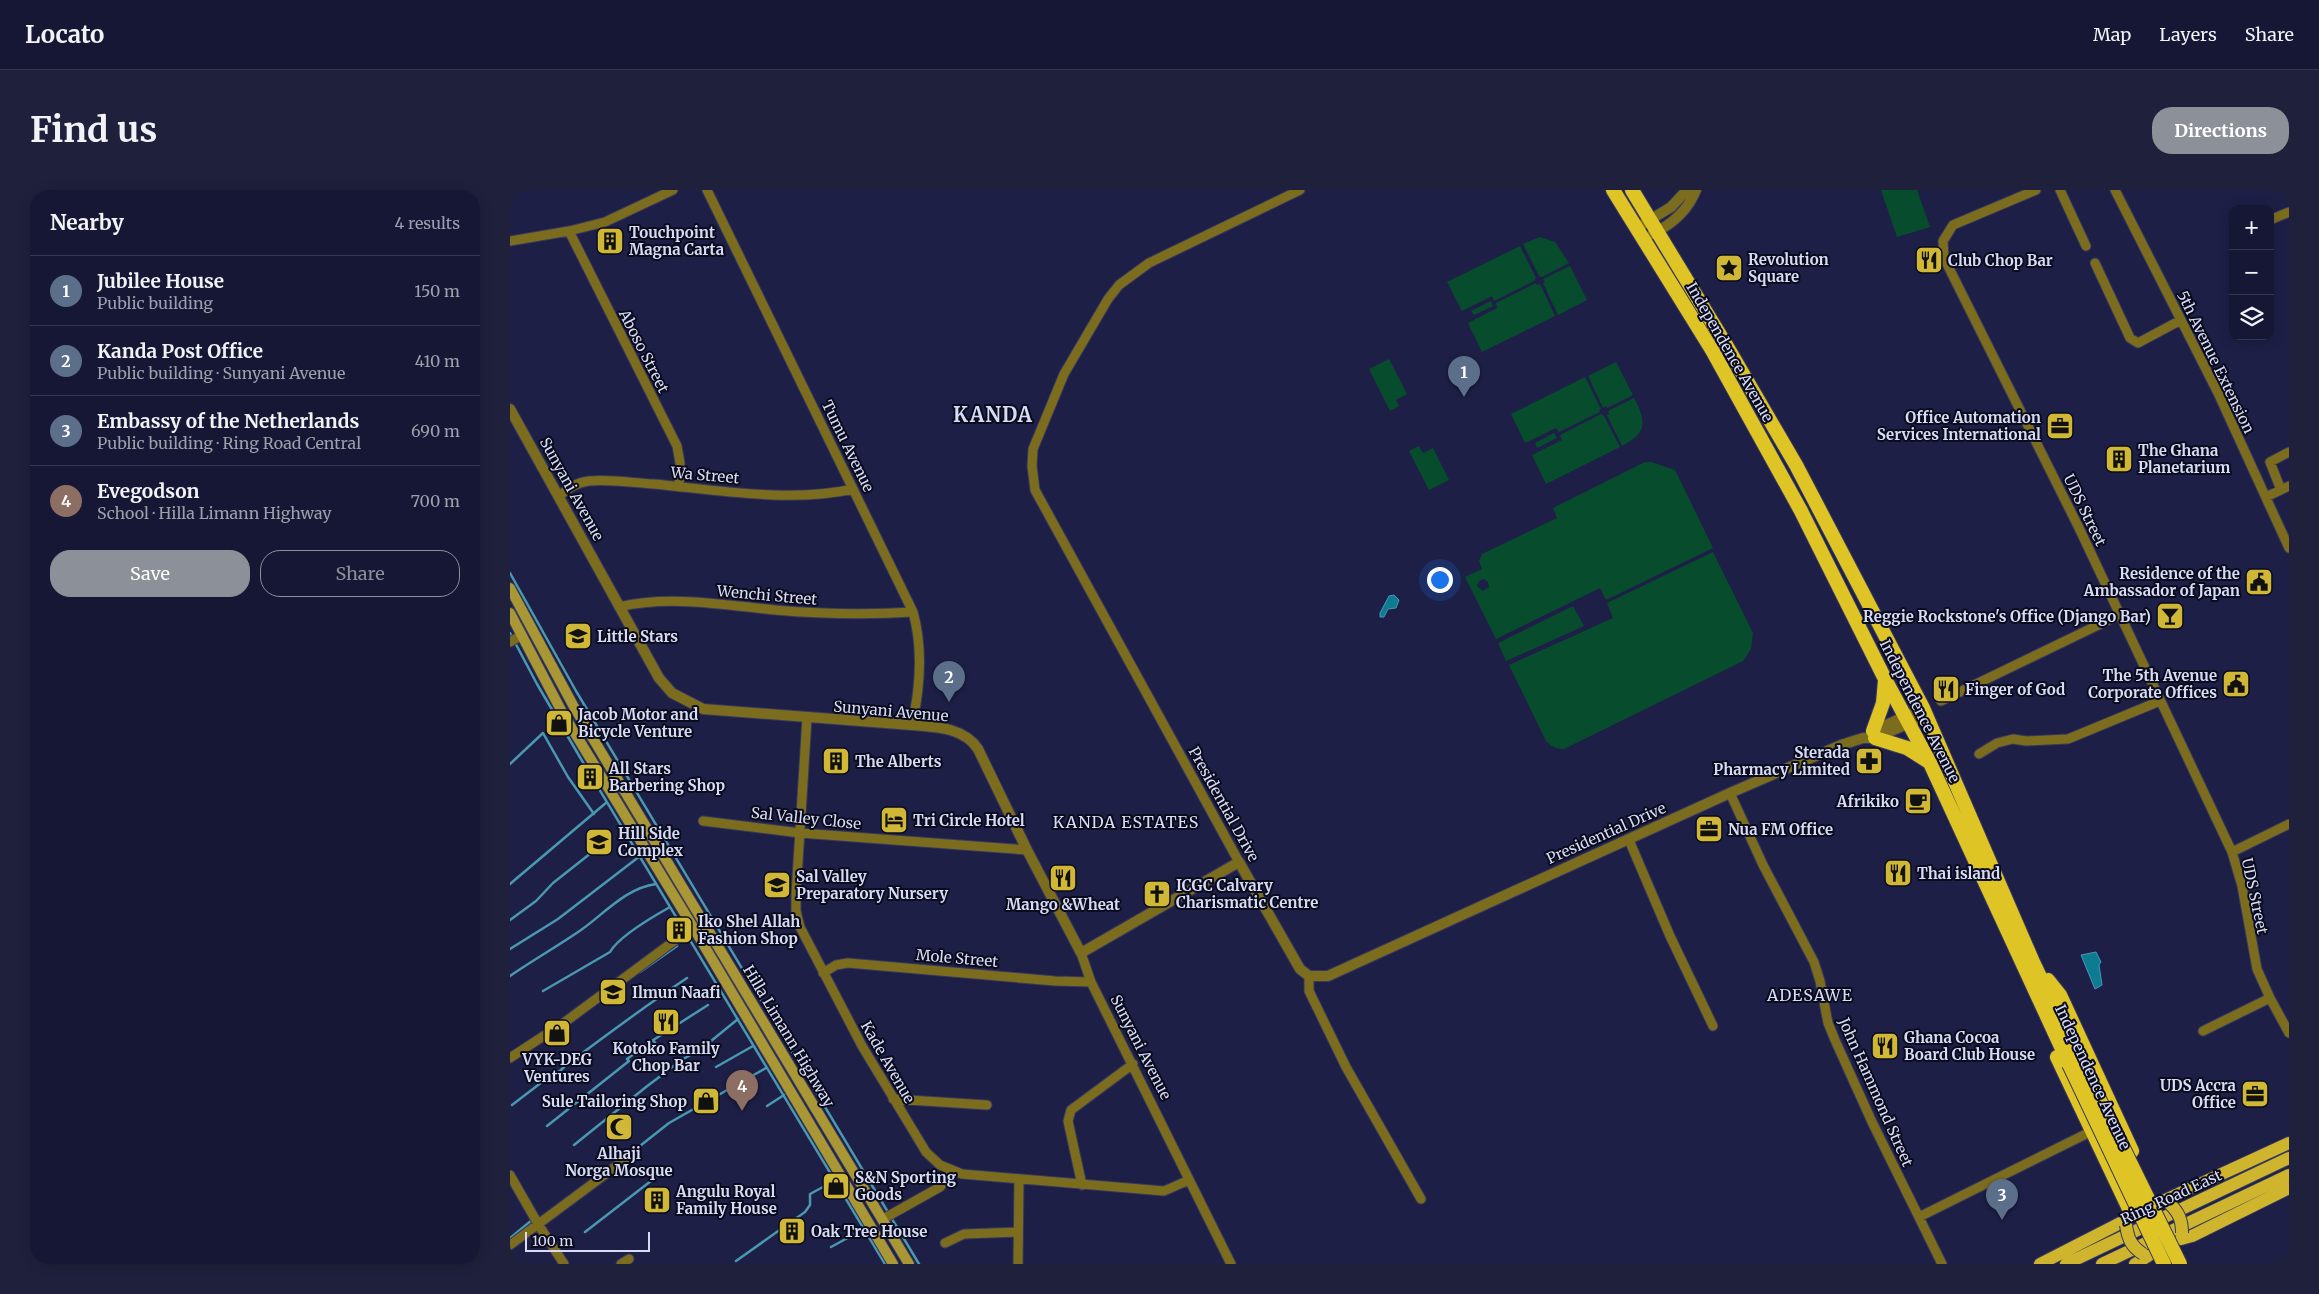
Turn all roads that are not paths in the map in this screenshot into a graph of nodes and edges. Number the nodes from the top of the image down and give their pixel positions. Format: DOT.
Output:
graph roads {
  1 [pos="672,190"];
  2 [pos="706,190"];
  3 [pos="1300,190"];
  4 [pos="1613,190"];
  5 [pos="1632,190"];
  6 [pos="1687,190"];
  7 [pos="1696,190"];
  8 [pos="2036,190"];
  9 [pos="2060,190"];
  10 [pos="2115,190"];
  11 [pos="2289,212"];
  12 [pos="2274,218"];
  13 [pos="1655,225"];
  14 [pos="569,231"];
  15 [pos="1640,233"];
  16 [pos="510,241"];
  17 [pos="2086,246"];
  18 [pos="2095,263"];
  19 [pos="2181,320"];
  20 [pos="510,409"];
  21 [pos="2289,452"];
  22 [pos="679,486"];
  23 [pos="2285,488"];
  24 [pos="853,489"];
  25 [pos="559,496"];
  26 [pos="2266,497"];
  27 [pos="2289,548"];
  28 [pos="510,588"];
  29 [pos="619,607"];
  30 [pos="510,612"];
  31 [pos="913,612"];
  32 [pos="2119,615"];
  33 [pos="522,635"];
  34 [pos="510,642"];
  35 [pos="1885,679"];
  36 [pos="1941,701"];
  37 [pos="2160,701"];
  38 [pos="1924,712"];
  39 [pos="808,718"];
  40 [pos="1907,721"];
  41 [pos="912,725"];
  42 [pos="1870,736"];
  43 [pos="1979,754"];
  44 [pos="1930,762"];
  45 [pos="1730,793"];
  46 [pos="703,821"];
  47 [pos="2289,824"];
  48 [pos="800,832"];
  49 [pos="1629,840"];
  50 [pos="1027,850"];
  51 [pos="2232,852"];
  52 [pos="1239,862"];
  53 [pos="694,927"];
  54 [pos="1081,953"];
  55 [pos="2028,965"];
  56 [pos="823,973"];
  57 [pos="1310,976"];
  58 [pos="1091,982"];
  59 [pos="2270,998"];
  60 [pos="1713,1026"];
  61 [pos="2203,1031"];
  62 [pos="2289,1033"];
  63 [pos="510,1058"];
  64 [pos="2074,1061"];
  65 [pos="1133,1064"];
  66 [pos="893,1099"];
  67 [pos="987,1105"];
  68 [pos="2092,1131"];
  69 [pos="2289,1143"];
  70 [pos="630,1156"];
  71 [pos="2289,1158"];
  72 [pos="953,1171"];
  73 [pos="510,1175"];
  74 [pos="2289,1175"];
  75 [pos="1019,1179"];
  76 [pos="1190,1180"];
  77 [pos="1082,1185"];
  78 [pos="2289,1188"];
  79 [pos="1421,1198"];
  80 [pos="2162,1202"];
  81 [pos="1919,1218"];
  82 [pos="883,1219"];
  83 [pos="2128,1219"];
  84 [pos="538,1224"];
  85 [pos="1018,1232"];
  86 [pos="2180,1239"];
  87 [pos="945,1243"];
  88 [pos="510,1245"];
  89 [pos="2150,1260"];
  90 [pos="564,1264"];
  91 [pos="893,1264"];
  92 [pos="909,1264"];
  93 [pos="1018,1264"];
  94 [pos="1231,1264"];
  95 [pos="1942,1264"];
  96 [pos="2040,1264"];
  97 [pos="2066,1264"];
  98 [pos="2102,1264"];
  99 [pos="2180,1264"];
  100 [pos="2186,1264"];
  1 -- 14 [label="street"];
  2 -- 24 [label="street, Tumu Avenue"];
  3 -- 52 [label="street, Presidential Drive"];
  4 -- 15 [label="highway, Independence Avenue"];
  5 -- 13 [label="highway, Independence Avenue"];
  6 -- 13 [label="street"];
  7 -- 13 [label="street"];
  8 -- 32 [label="street, UDS Street"];
  9 -- 17 [label="street"];
  10 -- 19 [label="street, 5th Avenue Extension"];
  11 -- 12 [label="street"];
  13 -- 15 [label="street"];
  13 -- 38 [label="highway, Independence Avenue"];
  14 -- 16 [label="street"];
  14 -- 22 [label="street, Aboso Street"];
  15 -- 35 [label="highway, Independence Avenue"];
  18 -- 19 [label="street"];
  19 -- 26 [label="street, 5th Avenue Extension"];
  20 -- 25 [label="street, Sunyani Avenue"];
  21 -- 23 [label="street"];
  22 -- 24 [label="street, Wa Street"];
  22 -- 25 [label="street, Wa Street"];
  23 -- 26 [label="street"];
  24 -- 31 [label="street, Tumu Avenue"];
  25 -- 29 [label="street, Sunyani Avenue"];
  26 -- 27 [label="street, 5th Avenue Extension"];
  28 -- 82 [label="main road, Hilla Limann Highway"];
  29 -- 31 [label="street, Wenchi Street"];
  29 -- 39 [label="street, Sunyani Avenue"];
  30 -- 33 [label="main road, Hilla Limann Highway"];
  31 -- 41 [label="street, Tumu Avenue"];
  32 -- 36 [label="street"];
  32 -- 37 [label="street, UDS Street"];
  33 -- 34 [label="street"];
  33 -- 53 [label="main road, Hilla Limann Highway"];
  35 -- 40 [label="highway, Independence Avenue"];
  35 -- 42 [label="highway"];
  37 -- 43 [label="street"];
  37 -- 51 [label="street, UDS Street"];
  38 -- 40 [label="street, Presidential Drive"];
  38 -- 55 [label="highway, Independence Avenue"];
  39 -- 41 [label="street, Sunyani Avenue"];
  39 -- 48 [label="street, Kade Avenue"];
  40 -- 42 [label="street, Presidential Drive"];
  40 -- 44 [label="highway, Independence Avenue"];
  41 -- 50 [label="street, Sunyani Avenue"];
  42 -- 44 [label="highway"];
  42 -- 45 [label="street, Presidential Drive"];
  44 -- 55 [label="highway, Independence Avenue"];
  45 -- 49 [label="street, Presidential Drive"];
  45 -- 81 [label="street, John Hammond Street"];
  46 -- 48 [label="street, Sal Valley Close"];
  47 -- 51 [label="street"];
  48 -- 50 [label="street, Sal Valley Close"];
  48 -- 56 [label="street, Kade Avenue"];
  49 -- 57 [label="street, Presidential Drive"];
  49 -- 60 [label="street"];
  50 -- 54 [label="street, Sunyani Avenue"];
  51 -- 59 [label="street, UDS Street"];
  52 -- 54 [label="street"];
  52 -- 57 [label="street, Presidential Drive"];
  53 -- 63 [label="street"];
  53 -- 91 [label="main road, Hilla Limann Highway"];
  54 -- 58 [label="street, Sunyani Avenue"];
  55 -- 64 [label="highway, Independence Avenue"];
  55 -- 68 [label="highway"];
  55 -- 80 [label="highway"];
  56 -- 58 [label="street, Mole Street"];
  56 -- 66 [label="street, Kade Avenue"];
  57 -- 79 [label="street"];
  58 -- 65 [label="street, Sunyani Avenue"];
  59 -- 61 [label="street"];
  59 -- 62 [label="street, UDS Street"];
  64 -- 89 [label="highway, Independence Avenue, bridge"];
  64 -- 99 [label="highway, Independence Avenue, bridge"];
  65 -- 76 [label="street, Sunyani Avenue"];
  65 -- 77 [label="street"];
  66 -- 67 [label="street"];
  66 -- 72 [label="street, Kade Avenue"];
  68 -- 81 [label="street"];
  68 -- 83 [label="highway"];
  69 -- 80 [label="main road, Ring Road East"];
  70 -- 84 [label="street"];
  71 -- 97 [label="main road, Ring Road East"];
  72 -- 75 [label="street, Kade Avenue"];
  72 -- 82 [label="street"];
  73 -- 84 [label="street"];
  74 -- 98 [label="main road"];
  75 -- 77 [label="street, Kade Avenue"];
  75 -- 85 [label="street"];
  76 -- 77 [label="street, Kade Avenue"];
  76 -- 94 [label="street, Sunyani Avenue"];
  78 -- 86 [label="main road"];
  80 -- 83 [label="main road, Ring Road East"];
  80 -- 86 [label="main road, bridge"];
  81 -- 95 [label="street, John Hammond Street"];
  82 -- 92 [label="main road, Hilla Limann Highway"];
  83 -- 89 [label="main road, bridge"];
  83 -- 96 [label="main road, Ring Road East"];
  84 -- 88 [label="street"];
  84 -- 90 [label="street"];
  85 -- 87 [label="street"];
  85 -- 93 [label="street"];
  86 -- 89 [label="main road"];
  86 -- 100 [label="main road"];
}
